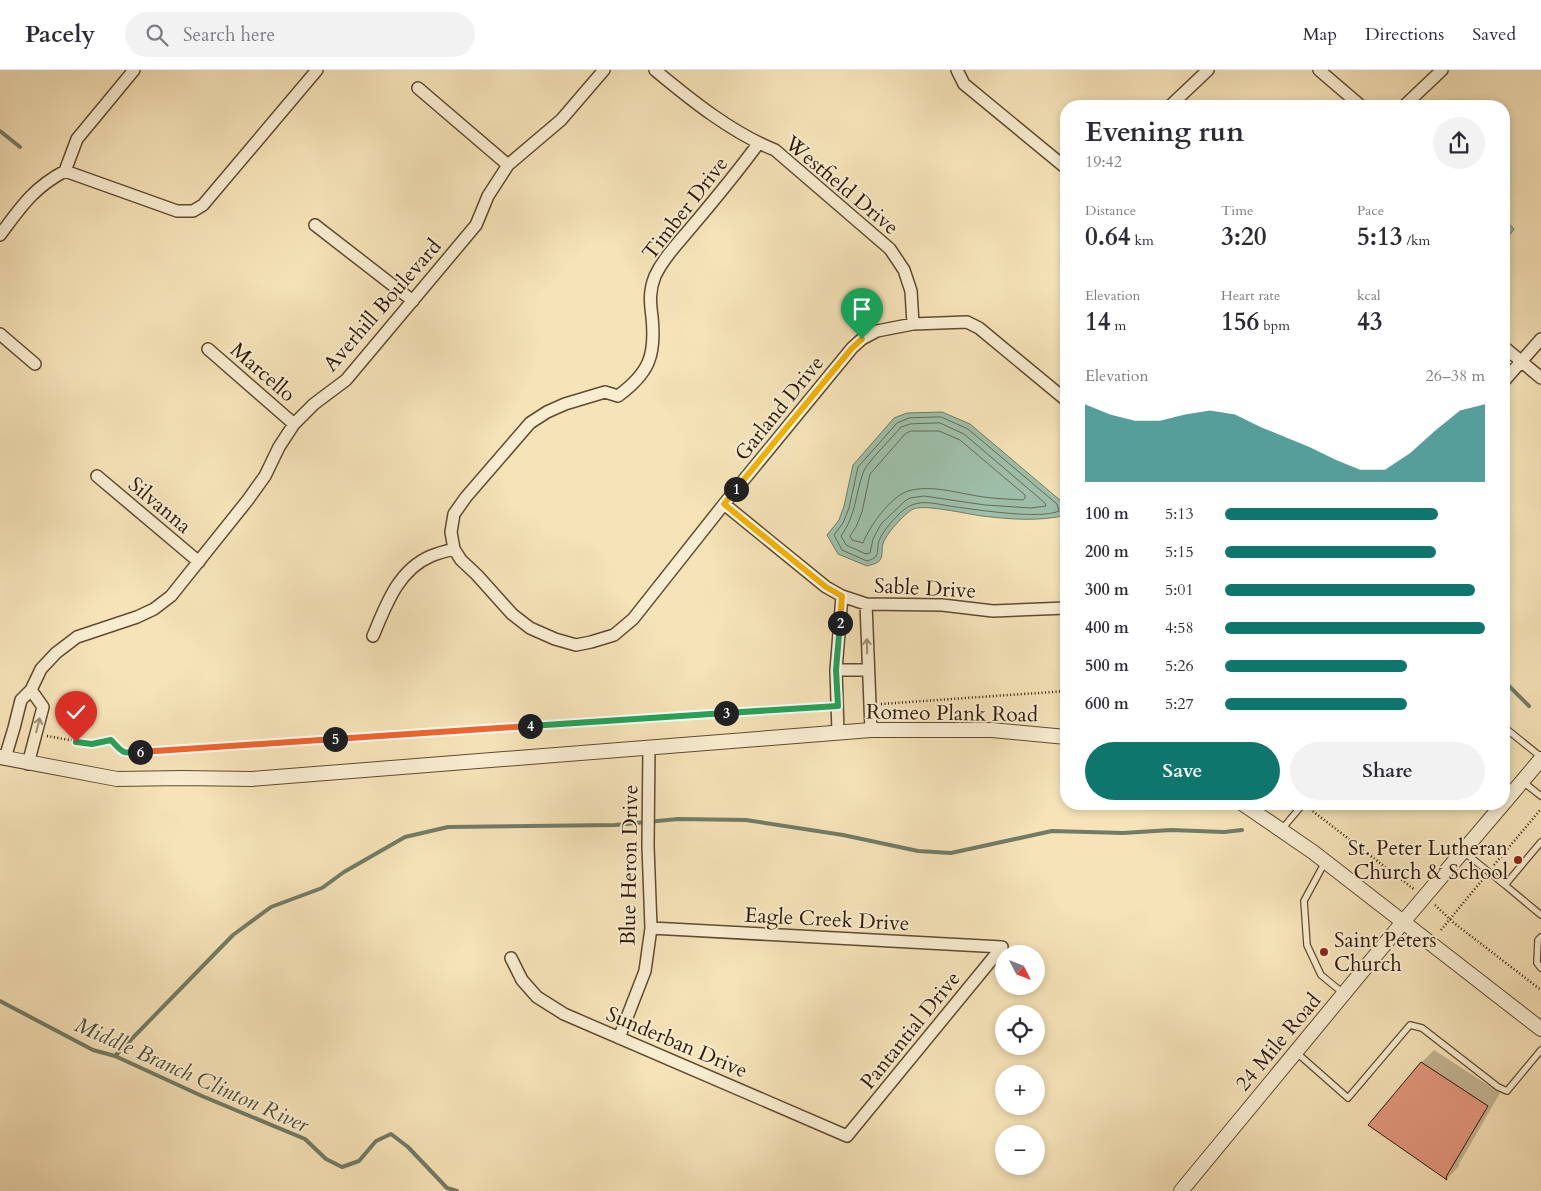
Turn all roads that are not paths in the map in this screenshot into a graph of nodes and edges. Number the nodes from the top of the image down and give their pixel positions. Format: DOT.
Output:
graph roads {
  1 [pos="134,70"];
  2 [pos="317,70"];
  3 [pos="604,70"];
  4 [pos="654,70"];
  5 [pos="957,70"];
  6 [pos="1208,70"];
  7 [pos="1319,70"];
  8 [pos="1442,70"];
  9 [pos="418,88"];
  10 [pos="1176,100"];
  11 [pos="1354,100"];
  12 [pos="1410,100"];
  13 [pos="758,144"];
  14 [pos="1060,163"];
  15 [pos="508,165"];
  16 [pos="65,171"];
  17 [pos="315,225"];
  18 [pos="0,235"];
  19 [pos="413,301"];
  20 [pos="913,324"];
  21 [pos="0,334"];
  22 [pos="1541,339"];
  23 [pos="208,349"];
  24 [pos="1510,352"];
  25 [pos="1521,362"];
  26 [pos="35,364"];
  27 [pos="1510,374"];
  28 [pos="1541,378"];
  29 [pos="1060,395"];
  30 [pos="294,424"];
  31 [pos="97,476"];
  32 [pos="724,504"];
  33 [pos="454,550"];
  34 [pos="199,562"];
  35 [pos="842,596"];
  36 [pos="866,604"];
  37 [pos="1060,608"];
  38 [pos="373,636"];
  39 [pos="836,670"];
  40 [pos="868,670"];
  41 [pos="31,690"];
  42 [pos="871,730"];
  43 [pos="838,732"];
  44 [pos="1510,732"];
  45 [pos="1060,736"];
  46 [pos="649,747"];
  47 [pos="2,758"];
  48 [pos="1541,758"];
  49 [pos="28,764"];
  50 [pos="1522,781"];
  51 [pos="1510,795"];
  52 [pos="1541,796"];
  53 [pos="1252,810"];
  54 [pos="1298,810"];
  55 [pos="1497,810"];
  56 [pos="1281,830"];
  57 [pos="1541,842"];
  58 [pos="1463,851"];
  59 [pos="1325,862"];
  60 [pos="1505,884"];
  61 [pos="1541,915"];
  62 [pos="1403,922"];
  63 [pos="651,928"];
  64 [pos="1541,937"];
  65 [pos="995,947"];
  66 [pos="995,956"];
  67 [pos="511,958"];
  68 [pos="1541,968"];
  69 [pos="1343,994"];
  70 [pos="1541,1029"];
  71 [pos="619,1038"];
  72 [pos="1541,1050"];
  73 [pos="1295,1052"];
  74 [pos="847,1136"];
  75 [pos="1181,1191"];
  1 -- 16 [label="street"];
  2 -- 16 [label="street"];
  3 -- 15 [label="street, Averhill Boulevard"];
  4 -- 13 [label="street, Westfield Drive"];
  5 -- 14 [label="street"];
  6 -- 10 [label="street"];
  7 -- 11 [label="street"];
  8 -- 12 [label="street"];
  9 -- 15 [label="street"];
  13 -- 20 [label="street, Westfield Drive"];
  13 -- 33 [label="street, Timber Drive"];
  15 -- 19 [label="street, Averhill Boulevard"];
  16 -- 18 [label="street"];
  17 -- 19 [label="street"];
  19 -- 30 [label="street, Averhill Boulevard"];
  20 -- 29 [label="street, Garland Drive"];
  20 -- 32 [label="street, Garland Drive"];
  21 -- 26 [label="street"];
  22 -- 25 [label="street"];
  23 -- 30 [label="street, Marcello"];
  24 -- 25 [label="street"];
  25 -- 27 [label="street"];
  25 -- 28 [label="street"];
  30 -- 34 [label="street, Averhill Boulevard"];
  31 -- 34 [label="street, Silvanna"];
  32 -- 33 [label="street, Garland Drive"];
  32 -- 35 [label="street, Sable Drive"];
  33 -- 38 [label="street"];
  34 -- 41 [label="street, Averhill Boulevard"];
  35 -- 36 [label="street, Sable Drive"];
  35 -- 39 [label="street"];
  36 -- 37 [label="street, Sable Drive"];
  40 -- 36 [label="street, one-way"];
  39 -- 40 [label="street"];
  39 -- 43 [label="street"];
  40 -- 42 [label="street"];
  41 -- 47 [label="street, Averhill Boulevard"];
  49 -- 41 [label="street, one-way"];
  42 -- 43 [label="street, Romeo Plank Road"];
  42 -- 45 [label="street, Romeo Plank Road"];
  43 -- 46 [label="street, Romeo Plank Road"];
  44 -- 48 [label="lane"];
  46 -- 49 [label="street, Romeo Plank Road"];
  46 -- 63 [label="street, Blue Heron Drive"];
  47 -- 49 [label="street, Romeo Plank Road"];
  48 -- 50 [label="street, 24 Mile Road"];
  50 -- 51 [label="street, 24 Mile Road"];
  50 -- 52 [label="lane"];
  53 -- 56 [label="street"];
  54 -- 56 [label="lane"];
  55 -- 58 [label="street, 24 Mile Road"];
  56 -- 59 [label="street"];
  57 -- 60 [label="lane"];
  58 -- 60 [label="lane"];
  58 -- 62 [label="street, 24 Mile Road"];
  59 -- 62 [label="street"];
  59 -- 69 [label="lane"];
  60 -- 61 [label="lane"];
  62 -- 69 [label="street, 24 Mile Road"];
  62 -- 70 [label="street"];
  63 -- 65 [label="street, Eagle Creek Drive"];
  63 -- 71 [label="street, Blue Heron Drive"];
  64 -- 68 [label="lane"];
  66 -- 74 [label="street, Pantantial Drive"];
  67 -- 71 [label="street, Sunderban Drive"];
  69 -- 73 [label="street, 24 Mile Road"];
  71 -- 74 [label="street, Sunderban Drive"];
  72 -- 73 [label="lane"];
  73 -- 75 [label="street, 24 Mile Road"];
}
